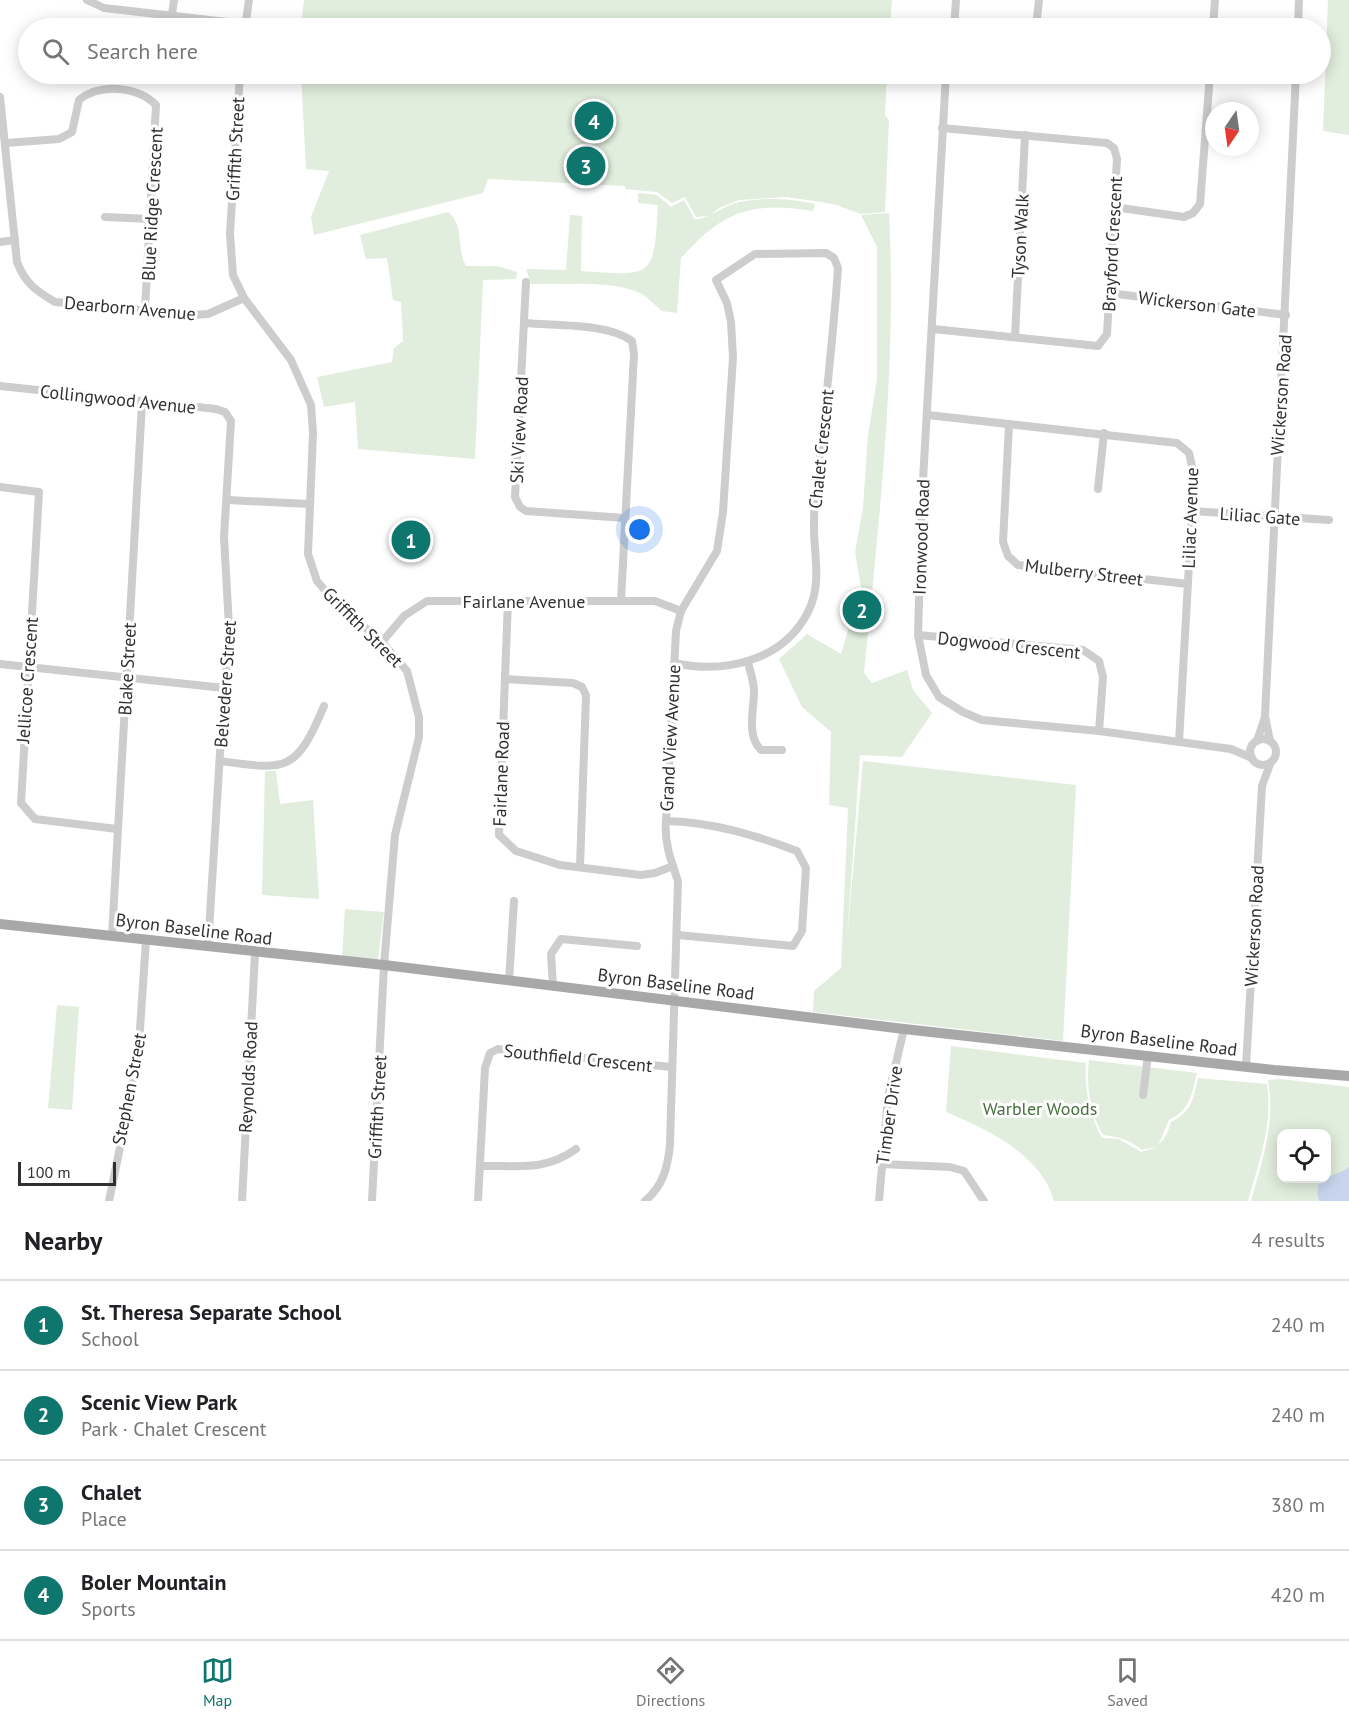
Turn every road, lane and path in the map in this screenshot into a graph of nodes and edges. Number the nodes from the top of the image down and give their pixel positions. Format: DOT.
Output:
graph roads {
  1 [pos="87,0"];
  2 [pos="174,0"];
  3 [pos="249,0"];
  4 [pos="956,0"];
  5 [pos="1039,0"];
  6 [pos="1215,0"];
  7 [pos="1299,0"];
  8 [pos="172,14"];
  9 [pos="196,18"];
  10 [pos="246,18"];
  11 [pos="955,18"];
  12 [pos="1037,18"];
  13 [pos="1214,18"];
  14 [pos="1298,18"];
  15 [pos="239,84"];
  16 [pos="945,84"];
  17 [pos="1209,84"];
  18 [pos="1296,84"];
  19 [pos="0,97"];
  20 [pos="942,128"];
  21 [pos="1025,135"];
  22 [pos="6,143"];
  23 [pos="1114,207"];
  24 [pos="105,217"];
  25 [pos="151,219"];
  26 [pos="15,240"];
  27 [pos="0,242"];
  28 [pos="716,280"];
  29 [pos="526,282"];
  30 [pos="1109,293"];
  31 [pos="244,298"];
  32 [pos="146,309"];
  33 [pos="1286,315"];
  34 [pos="525,323"];
  35 [pos="933,329"];
  36 [pos="1015,337"];
  37 [pos="0,386"];
  38 [pos="142,402"];
  39 [pos="928,415"];
  40 [pos="231,422"];
  41 [pos="1009,425"];
  42 [pos="1104,433"];
  43 [pos="0,487"];
  44 [pos="1098,489"];
  45 [pos="228,500"];
  46 [pos="309,504"];
  47 [pos="1192,512"];
  48 [pos="1273,516"];
  49 [pos="625,518"];
  50 [pos="1329,520"];
  51 [pos="1188,584"];
  52 [pos="508,600"];
  53 [pos="621,601"];
  54 [pos="681,611"];
  55 [pos="918,635"];
  56 [pos="382,642"];
  57 [pos="748,662"];
  58 [pos="674,663"];
  59 [pos="0,664"];
  60 [pos="28,667"];
  61 [pos="127,678"];
  62 [pos="505,679"];
  63 [pos="224,688"];
  64 [pos="324,706"];
  65 [pos="1265,716"];
  66 [pos="1099,731"];
  67 [pos="1270,741"];
  68 [pos="1179,742"];
  69 [pos="1255,743"];
  70 [pos="1231,749"];
  71 [pos="782,750"];
  72 [pos="220,760"];
  73 [pos="1254,761"];
  74 [pos="1270,764"];
  75 [pos="1262,786"];
  76 [pos="666,821"];
  77 [pos="117,828"];
  78 [pos="673,866"];
  79 [pos="580,867"];
  80 [pos="514,901"];
  81 [pos="0,924"];
  82 [pos="678,935"];
  83 [pos="112,936"];
  84 [pos="146,940"];
  85 [pos="637,946"];
  86 [pos="208,947"];
  87 [pos="255,953"];
  88 [pos="384,965"];
  89 [pos="509,981"];
  90 [pos="553,986"];
  91 [pos="674,1000"];
  92 [pos="904,1029"];
  93 [pos="1148,1055"];
  94 [pos="671,1067"];
  95 [pos="1246,1067"];
  96 [pos="1349,1076"];
  97 [pos="1143,1095"];
  98 [pos="576,1149"];
  99 [pos="881,1164"];
  100 [pos="481,1166"];
  101 [pos="109,1201"];
  102 [pos="242,1201"];
  103 [pos="372,1201"];
  104 [pos="478,1201"];
  105 [pos="645,1201"];
  106 [pos="879,1201"];
  107 [pos="984,1201"];
  1 -- 8 [label="street"];
  2 -- 8 [label="street"];
  3 -- 10 [label="street"];
  4 -- 11 [label="street"];
  5 -- 12 [label="street"];
  6 -- 13 [label="street"];
  7 -- 14 [label="street"];
  8 -- 9 [label="street"];
  15 -- 31 [label="street, Griffith Street"];
  16 -- 20 [label="street, Ironwood Road"];
  17 -- 23 [label="street"];
  18 -- 33 [label="street, Wickerson Road"];
  19 -- 22 [label="street, Dearborn Avenue"];
  20 -- 21 [label="street, Brayford Crescent"];
  20 -- 35 [label="street, Ironwood Road"];
  21 -- 23 [label="street, Brayford Crescent"];
  21 -- 36 [label="street, Tyson Walk"];
  22 -- 25 [label="street, Blue Ridge Crescent"];
  22 -- 26 [label="street, Dearborn Avenue"];
  23 -- 30 [label="street, Brayford Crescent"];
  24 -- 25 [label="street"];
  25 -- 32 [label="street, Blue Ridge Crescent"];
  26 -- 27 [label="street"];
  26 -- 32 [label="street, Dearborn Avenue"];
  28 -- 54 [label="street, Grand View Avenue"];
  28 -- 57 [label="street, Chalet Crescent"];
  29 -- 34 [label="street, Ski View Road"];
  30 -- 33 [label="street, Wickerson Gate"];
  30 -- 36 [label="street, Brayford Crescent"];
  31 -- 32 [label="street, Dearborn Avenue"];
  31 -- 46 [label="street, Griffith Street"];
  33 -- 48 [label="street, Wickerson Road"];
  34 -- 49 [label="street"];
  34 -- 49 [label="street, Ski View Road"];
  35 -- 36 [label="street, Brayford Crescent"];
  35 -- 39 [label="street, Ironwood Road"];
  37 -- 38 [label="street, Collingwood Avenue"];
  38 -- 40 [label="street, Collingwood Avenue"];
  38 -- 61 [label="street, Blake Street"];
  39 -- 41 [label="street, Liliac Avenue"];
  39 -- 55 [label="street, Ironwood Road"];
  40 -- 45 [label="street, Belvedere Street"];
  41 -- 42 [label="street, Liliac Avenue"];
  41 -- 51 [label="street, Mulberry Street"];
  42 -- 44 [label="street"];
  42 -- 47 [label="street, Liliac Avenue"];
  43 -- 60 [label="street, Jellicoe Crescent"];
  45 -- 46 [label="street"];
  45 -- 63 [label="street, Belvedere Street"];
  46 -- 56 [label="street, Griffith Street"];
  47 -- 48 [label="street, Liliac Gate"];
  47 -- 51 [label="street, Liliac Avenue"];
  48 -- 50 [label="street, Liliac Gate"];
  48 -- 65 [label="street, Wickerson Road"];
  49 -- 53 [label="street"];
  51 -- 68 [label="street, Liliac Avenue"];
  52 -- 53 [label="street, Fairlane Avenue"];
  52 -- 56 [label="street, Fairlane Avenue"];
  52 -- 62 [label="street, Fairlane Road"];
  53 -- 54 [label="street, Fairlane Avenue"];
  54 -- 58 [label="street, Grand View Avenue"];
  55 -- 66 [label="street, Ironwood Road"];
  55 -- 66 [label="street, Dogwood Crescent"];
  56 -- 88 [label="street, Griffith Street"];
  57 -- 58 [label="street, Chalet Crescent"];
  57 -- 71 [label="street"];
  58 -- 76 [label="street, Grand View Avenue"];
  59 -- 60 [label="street"];
  60 -- 61 [label="street"];
  60 -- 77 [label="street, Jellicoe Crescent"];
  61 -- 63 [label="street"];
  61 -- 77 [label="street, Blake Street"];
  62 -- 79 [label="street, Fairlane Road"];
  62 -- 79 [label="street"];
  63 -- 72 [label="street, Belvedere Street"];
  64 -- 72 [label="street"];
  65 -- 67 [label="street, Wickerson Road"];
  65 -- 69 [label="street, Wickerson Road"];
  66 -- 68 [label="street, Ironwood Road"];
  67 -- 69 [label="street, Ironwood Road"];
  67 -- 74 [label="street, Wickerson Road"];
  68 -- 70 [label="street, Ironwood Road"];
  69 -- 70 [label="street, Ironwood Road"];
  69 -- 73 [label="street, Wickerson Road"];
  70 -- 73 [label="street, Ironwood Road"];
  72 -- 86 [label="street, Belvedere Street"];
  73 -- 74 [label="street, Ironwood Road"];
  73 -- 75 [label="street, Wickerson Road"];
  74 -- 75 [label="street, Wickerson Road"];
  75 -- 95 [label="street, Wickerson Road"];
  76 -- 78 [label="street, Grand View Avenue"];
  76 -- 82 [label="street"];
  77 -- 83 [label="street, Blake Street"];
  78 -- 79 [label="street, Fairlane Road"];
  78 -- 82 [label="street, Grand View Avenue"];
  80 -- 89 [label="street"];
  81 -- 83 [label="main road, Byron Baseline Road"];
  82 -- 91 [label="street, Grand View Avenue"];
  83 -- 84 [label="main road, Byron Baseline Road"];
  84 -- 86 [label="main road, Byron Baseline Road"];
  84 -- 101 [label="street, Stephen Street"];
  85 -- 90 [label="street"];
  86 -- 87 [label="main road, Byron Baseline Road"];
  87 -- 88 [label="main road, Byron Baseline Road"];
  87 -- 102 [label="street, Reynolds Road"];
  88 -- 89 [label="main road, Byron Baseline Road"];
  88 -- 103 [label="street, Griffith Street"];
  89 -- 90 [label="main road, Byron Baseline Road"];
  90 -- 91 [label="main road, Byron Baseline Road"];
  91 -- 92 [label="main road, Byron Baseline Road"];
  91 -- 94 [label="street, Grand View Avenue"];
  92 -- 93 [label="main road, Byron Baseline Road"];
  92 -- 99 [label="street, Timber Drive"];
  93 -- 95 [label="main road, Byron Baseline Road"];
  93 -- 97 [label="street"];
  94 -- 100 [label="street, Southfield Crescent"];
  94 -- 105 [label="street, Grand View Avenue"];
  95 -- 96 [label="main road, Byron Baseline Road"];
  98 -- 100 [label="street"];
  99 -- 106 [label="street, Timber Drive"];
  99 -- 107 [label="street"];
  100 -- 104 [label="street, Southfield Crescent"];
}
